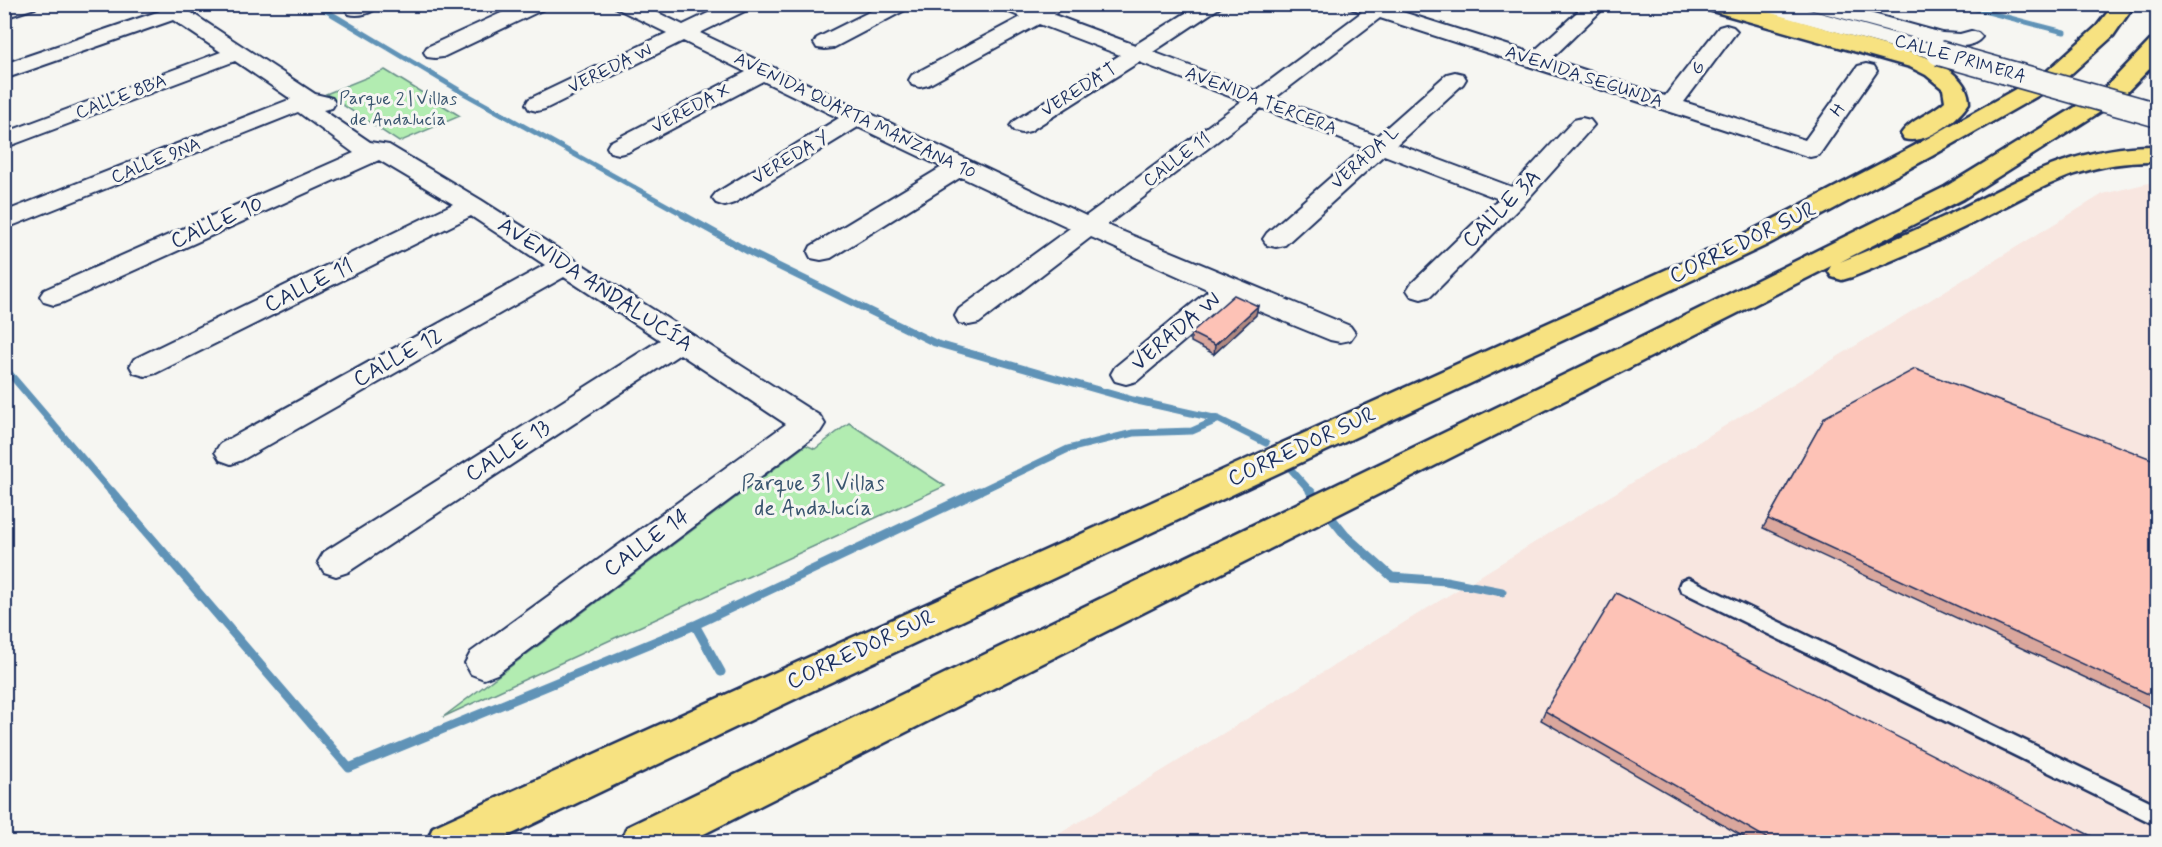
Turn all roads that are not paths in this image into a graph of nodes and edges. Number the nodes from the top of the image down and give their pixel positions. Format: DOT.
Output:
graph roads {
  1 [pos="28,4"];
  2 [pos="540,4"];
  3 [pos="622,4"];
  4 [pos="744,4"];
  5 [pos="902,4"];
  6 [pos="1006,4"];
  7 [pos="1059,4"];
  8 [pos="1215,4"];
  9 [pos="1598,4"];
  10 [pos="1713,4"];
  11 [pos="1762,4"];
  12 [pos="1812,4"];
  13 [pos="2125,4"];
  14 [pos="1373,7"];
  15 [pos="170,8"];
  16 [pos="4,12"];
  17 [pos="1038,16"];
  18 [pos="1726,31"];
  19 [pos="682,33"];
  20 [pos="1971,37"];
  21 [pos="825,43"];
  22 [pos="2157,46"];
  23 [pos="435,52"];
  24 [pos="237,53"];
  25 [pos="1136,54"];
  26 [pos="1535,62"];
  27 [pos="1866,70"];
  28 [pos="4,72"];
  29 [pos="763,72"];
  30 [pos="1455,79"];
  31 [pos="920,80"];
  32 [pos="308,100"];
  33 [pos="1258,100"];
  34 [pos="537,104"];
  35 [pos="1670,105"];
  36 [pos="2157,105"];
  37 [pos="2157,115"];
  38 [pos="857,117"];
  39 [pos="1582,125"];
  40 [pos="1022,126"];
  41 [pos="4,141"];
  42 [pos="1379,145"];
  43 [pos="620,147"];
  44 [pos="380,150"];
  45 [pos="1810,150"];
  46 [pos="2157,154"];
  47 [pos="960,167"];
  48 [pos="1954,193"];
  49 [pos="1516,197"];
  50 [pos="725,198"];
  51 [pos="472,206"];
  52 [pos="4,221"];
  53 [pos="1088,227"];
  54 [pos="1275,239"];
  55 [pos="1755,240"];
  56 [pos="821,252"];
  57 [pos="565,265"];
  58 [pos="1227,289"];
  59 [pos="1421,290"];
  60 [pos="54,296"];
  61 [pos="969,316"];
  62 [pos="1340,333"];
  63 [pos="680,340"];
  64 [pos="1639,351"];
  65 [pos="146,366"];
  66 [pos="1126,374"];
  67 [pos="809,424"];
  68 [pos="231,452"];
  69 [pos="336,562"];
  70 [pos="1688,586"];
  71 [pos="484,663"];
  72 [pos="2157,816"];
  73 [pos="449,843"];
  74 [pos="643,843"];
  1 -- 16 [label="street"];
  2 -- 23 [label="street"];
  3 -- 19 [label="street, AVENIDA QUARTA MANZANA 10"];
  4 -- 19 [label="street, VEREDA W"];
  5 -- 21 [label="street"];
  6 -- 17 [label="street, AVENIDA TERCERA"];
  7 -- 17 [label="street"];
  8 -- 25 [label="street, VEREDA T"];
  9 -- 26 [label="street"];
  10 -- 55 [label="highway"];
  11 -- 37 [label="street, CALLE PRIMERA, bridge"];
  12 -- 20 [label="street, CALLE PRIMERA"];
  13 -- 55 [label="highway, CORREDOR SUR"];
  14 -- 26 [label="street, AVENIDA SEGUNDA"];
  14 -- 33 [label="street, CALLE 11"];
  15 -- 24 [label="street, AVENIDA ANDALUCÍA"];
  15 -- 28 [label="street"];
  17 -- 25 [label="street, AVENIDA TERCERA"];
  17 -- 31 [label="street"];
  18 -- 35 [label="street, G"];
  19 -- 29 [label="street, AVENIDA QUARTA MANZANA 10"];
  19 -- 34 [label="street, VEREDA W"];
  22 -- 48 [label="highway"];
  24 -- 32 [label="street, AVENIDA ANDALUCÍA"];
  24 -- 41 [label="street, CALLE 8BA"];
  25 -- 33 [label="street, AVENIDA TERCERA"];
  25 -- 40 [label="street, VEREDA T"];
  26 -- 35 [label="street, AVENIDA SEGUNDA"];
  27 -- 45 [label="street, H"];
  29 -- 38 [label="street, AVENIDA QUARTA MANZANA 10"];
  29 -- 43 [label="street, VEREDA X"];
  30 -- 42 [label="street, VERADA L"];
  32 -- 44 [label="street, AVENIDA ANDALUCÍA"];
  32 -- 52 [label="street, CALLE 9NA"];
  33 -- 42 [label="street, AVENIDA TERCERA"];
  33 -- 53 [label="street, CALLE 11"];
  35 -- 45 [label="street, AVENIDA SEGUNDA"];
  36 -- 48 [label="highway"];
  38 -- 47 [label="street, AVENIDA QUARTA MANZANA 10"];
  38 -- 50 [label="street, VEREDA Y"];
  39 -- 49 [label="street, CALLE 3A"];
  42 -- 49 [label="street, AVENIDA TERCERA"];
  42 -- 54 [label="street, VERADA L"];
  44 -- 51 [label="street, AVENIDA ANDALUCÍA"];
  44 -- 60 [label="street, CALLE 10"];
  46 -- 64 [label="highway"];
  47 -- 53 [label="street, AVENIDA QUARTA MANZANA 10"];
  47 -- 56 [label="street"];
  48 -- 64 [label="highway"];
  49 -- 59 [label="street, CALLE 3A"];
  51 -- 57 [label="street, AVENIDA ANDALUCÍA"];
  51 -- 65 [label="street, CALLE 11"];
  53 -- 58 [label="street, AVENIDA QUARTA MANZANA 10"];
  53 -- 61 [label="street, CALLE 11"];
  55 -- 73 [label="highway, CORREDOR SUR"];
  57 -- 63 [label="street, AVENIDA ANDALUCÍA"];
  57 -- 68 [label="street, CALLE 12"];
  58 -- 62 [label="street, AVENIDA QUARTA MANZANA 10"];
  58 -- 66 [label="street, VERADA W"];
  63 -- 67 [label="street, AVENIDA ANDALUCÍA"];
  63 -- 69 [label="street, CALLE 13"];
  64 -- 74 [label="highway"];
  67 -- 71 [label="street, CALLE 14"];
  70 -- 72 [label="lane"];
}
